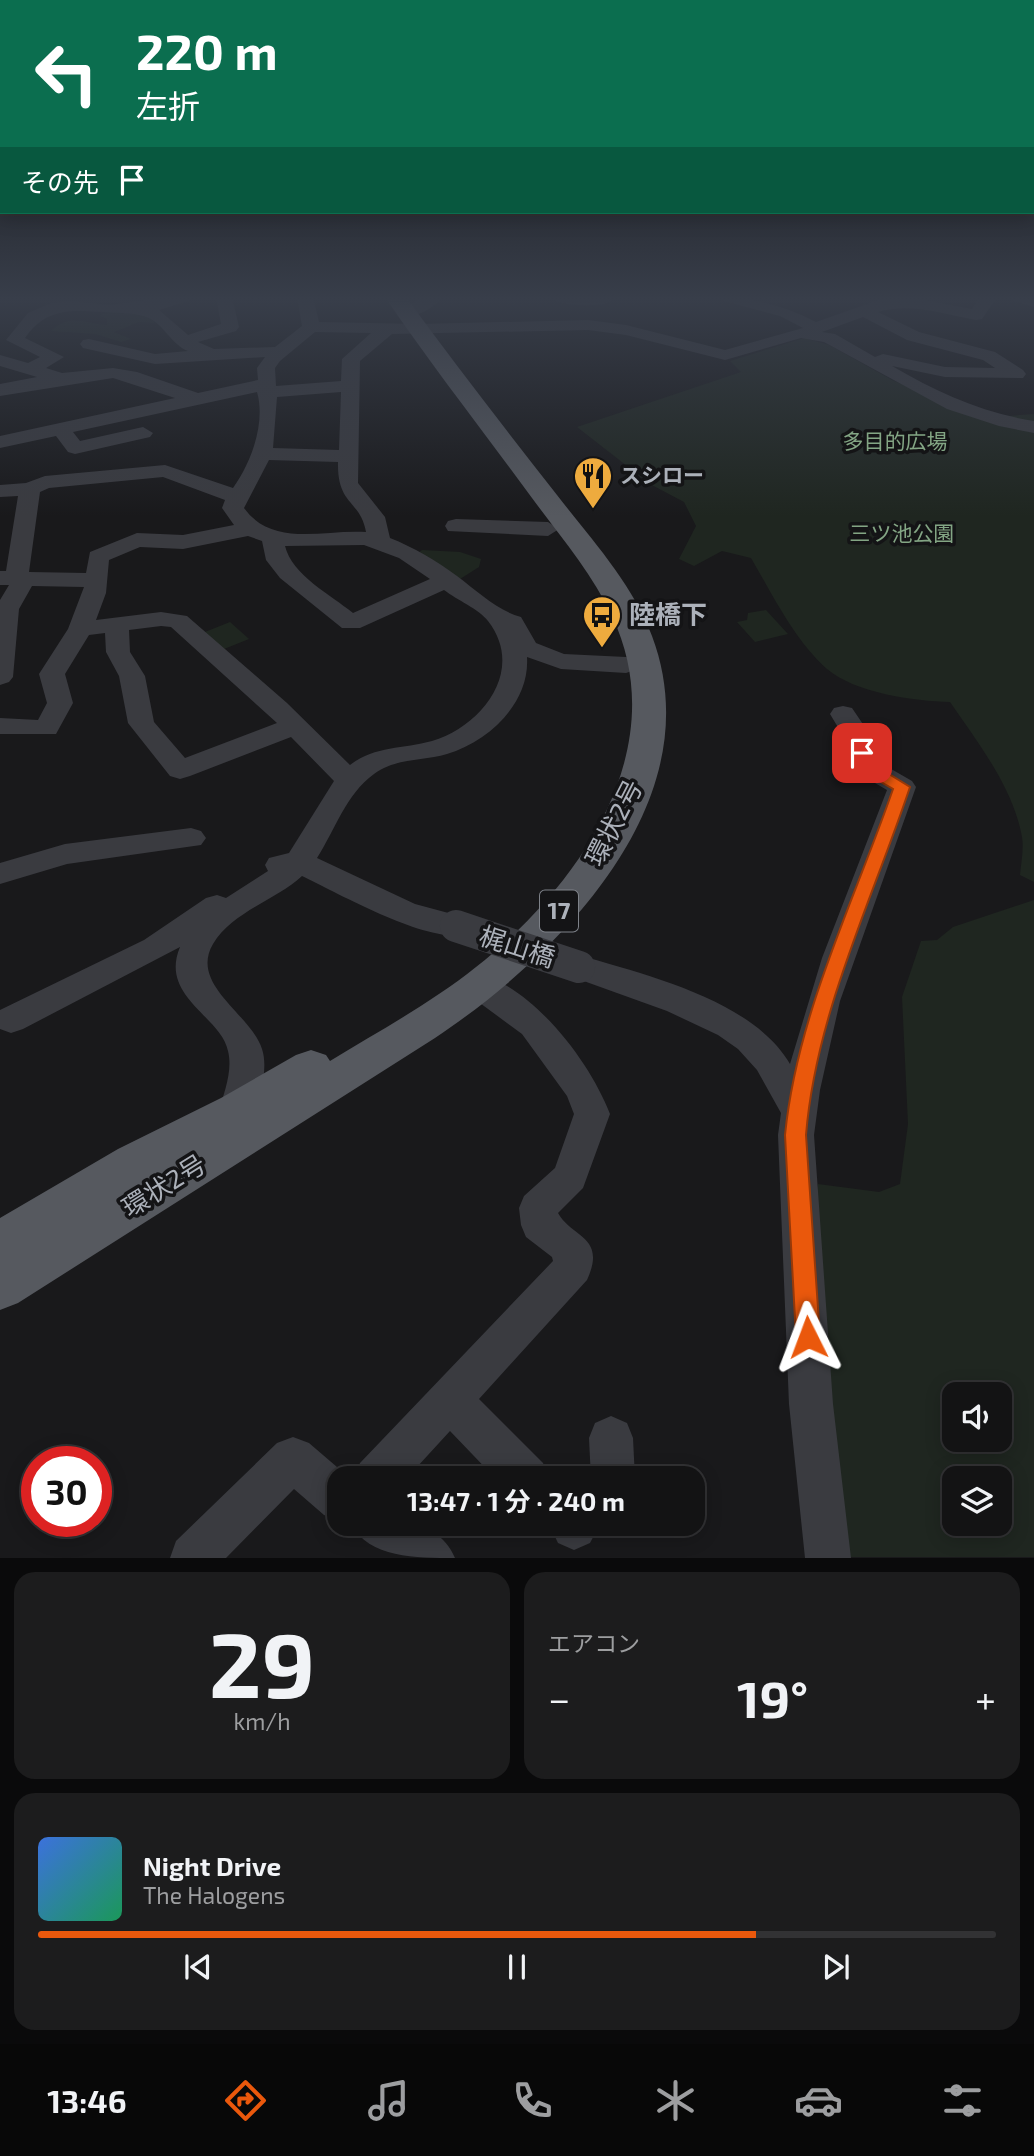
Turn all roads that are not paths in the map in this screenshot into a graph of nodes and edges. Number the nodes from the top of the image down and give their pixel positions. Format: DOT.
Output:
graph roads {
  1 [pos="32,370"];
  2 [pos="266,370"];
  3 [pos="350,370"];
  4 [pos="443,370"];
  5 [pos="448,370"];
  6 [pos="887,370"];
  7 [pos="935,370"];
  8 [pos="1026,374"];
  9 [pos="61,379"];
  10 [pos="349,386"];
  11 [pos="266,388"];
  12 [pos="0,390"];
  13 [pos="196,399"];
  14 [pos="1034,427"];
  15 [pos="60,428"];
  16 [pos="143,433"];
  17 [pos="0,442"];
  18 [pos="262,454"];
  19 [pos="349,456"];
  20 [pos="30,489"];
  21 [pos="0,491"];
  22 [pos="237,497"];
  23 [pos="456,527"];
  24 [pos="548,528"];
  25 [pos="249,529"];
  26 [pos="272,538"];
  27 [pos="379,540"];
  28 [pos="13,579"];
  29 [pos="97,580"];
  30 [pos="448,580"];
  31 [pos="491,612"];
  32 [pos="117,624"];
  33 [pos="81,629"];
  34 [pos="626,665"];
  35 [pos="0,677"];
  36 [pos="844,714"];
  37 [pos="0,726"];
  38 [pos="295,726"];
  39 [pos="350,781"];
  40 [pos="191,838"];
  41 [pos="299,862"];
  42 [pos="0,874"];
  43 [pos="481,986"];
  44 [pos="11,1020"];
  45 [pos="798,1110"];
  46 [pos="237,1111"];
  47 [pos="0,1242"];
  48 [pos="0,1287"];
  49 [pos="450,1400"];
  50 [pos="388,1466"];
  51 [pos="514,1466"];
  52 [pos="327,1488"];
  53 [pos="394,1536"];
  54 [pos="193,1558"];
  55 [pos="432,1558"];
  56 [pos="828,1558"];
  1 -- 9 [label="street"];
  2 -- 11 [label="street"];
  3 -- 10 [label="street"];
  4 -- 24 [label="main road, 環状2号 / 17"];
  5 -- 43 [label="main road, 環状2号 / 17"];
  6 -- 14 [label="street"];
  7 -- 8 [label="street"];
  9 -- 12 [label="street"];
  9 -- 13 [label="street"];
  10 -- 11 [label="street"];
  10 -- 19 [label="street"];
  11 -- 13 [label="street"];
  11 -- 18 [label="street"];
  13 -- 15 [label="street"];
  15 -- 16 [label="street"];
  15 -- 17 [label="street"];
  18 -- 19 [label="street"];
  18 -- 22 [label="street"];
  19 -- 27 [label="street"];
  20 -- 21 [label="street"];
  20 -- 22 [label="street"];
  20 -- 28 [label="street"];
  22 -- 25 [label="street"];
  23 -- 24 [label="street"];
  24 -- 34 [label="main road, 環状2号 / 17"];
  25 -- 26 [label="street"];
  25 -- 29 [label="street"];
  26 -- 27 [label="street"];
  26 -- 30 [label="street"];
  27 -- 30 [label="street"];
  28 -- 29 [label="street"];
  28 -- 35 [label="street"];
  29 -- 33 [label="street"];
  30 -- 31 [label="street"];
  31 -- 34 [label="street"];
  31 -- 39 [label="street"];
  32 -- 33 [label="street"];
  32 -- 38 [label="street"];
  32 -- 38 [label="street"];
  33 -- 37 [label="street"];
  34 -- 46 [label="main road, 環状2号 / 17"];
  36 -- 45 [label="street"];
  38 -- 39 [label="street"];
  39 -- 41 [label="street"];
  40 -- 42 [label="street"];
  41 -- 44 [label="street"];
  41 -- 45 [label="street, 梶山橋, bridge"];
  41 -- 46 [label="street"];
  43 -- 48 [label="main road, 環状2号 / 17"];
  43 -- 49 [label="street"];
  45 -- 56 [label="street"];
  46 -- 47 [label="main road, 環状2号 / 17"];
  49 -- 50 [label="street"];
  49 -- 51 [label="street"];
  52 -- 54 [label="street"];
  53 -- 55 [label="street"];
}
